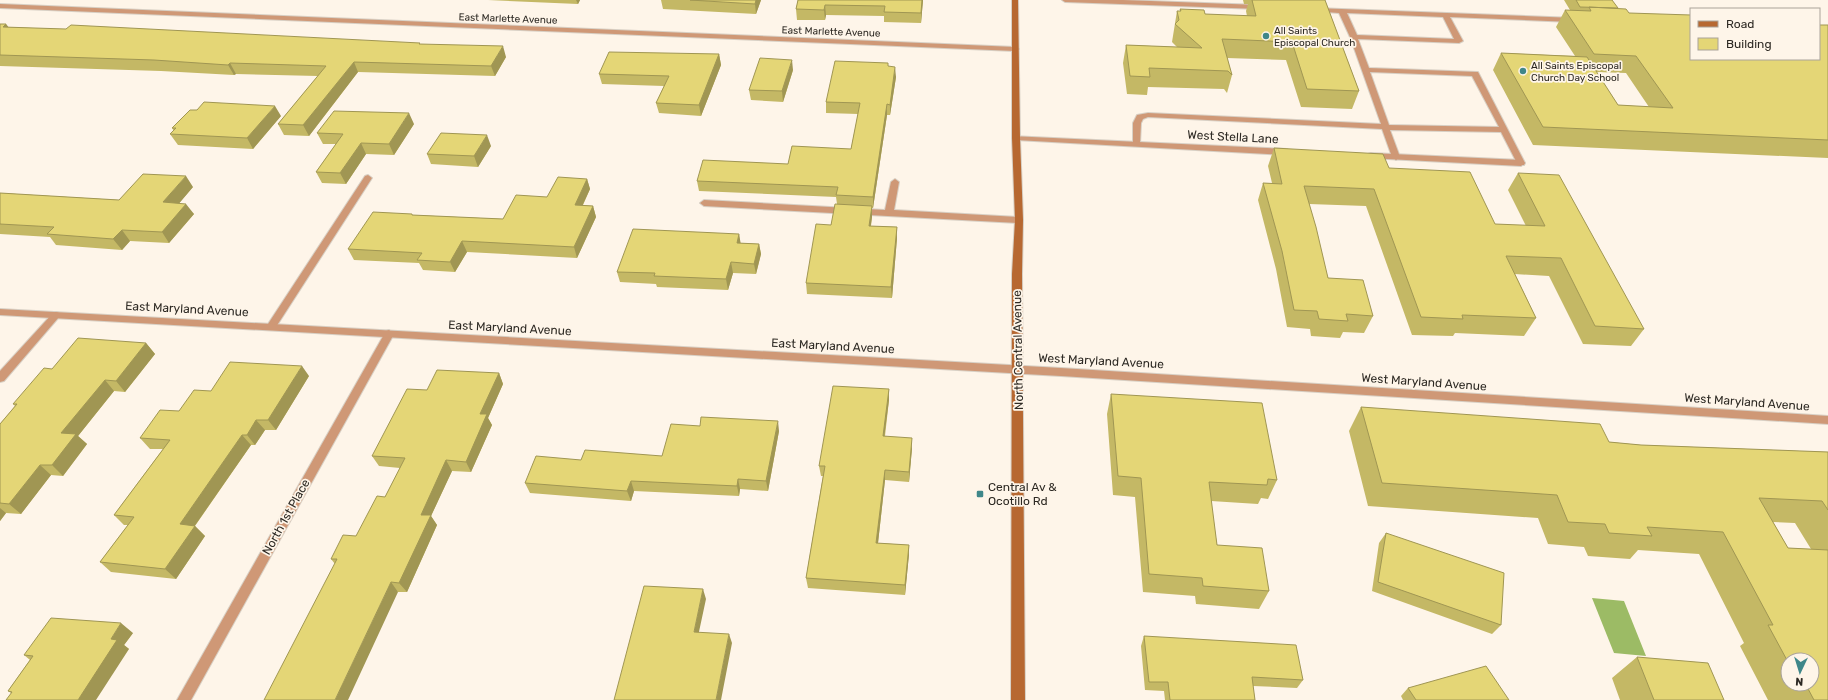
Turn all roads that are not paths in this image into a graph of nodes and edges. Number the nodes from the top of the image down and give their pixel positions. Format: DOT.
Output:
graph roads {
  1 [pos="1015,0"];
  2 [pos="1065,0"];
  3 [pos="0,6"];
  4 [pos="1263,7"];
  5 [pos="1310,10"];
  6 [pos="1342,11"];
  7 [pos="1445,15"];
  8 [pos="1581,21"];
  9 [pos="1354,37"];
  10 [pos="1014,49"];
  11 [pos="1366,70"];
  12 [pos="1386,127"];
  13 [pos="1504,130"];
  14 [pos="1016,138"];
  15 [pos="1136,144"];
  16 [pos="1295,152"];
  17 [pos="1365,155"];
  18 [pos="1396,157"];
  19 [pos="368,178"];
  20 [pos="895,182"];
  21 [pos="704,203"];
  22 [pos="889,213"];
  23 [pos="1019,220"];
  24 [pos="0,312"];
  25 [pos="56,315"];
  26 [pos="271,327"];
  27 [pos="389,334"];
  28 [pos="1018,370"];
  29 [pos="0,378"];
  30 [pos="1828,420"];
  31 [pos="184,700"];
  32 [pos="1018,700"];
  1 -- 10 [label="main road, North Central Avenue"];
  2 -- 4 [label="street"];
  3 -- 10 [label="street, East Marlette Avenue"];
  5 -- 6 [label="street"];
  6 -- 7 [label="street"];
  6 -- 9 [label="street"];
  7 -- 8 [label="street"];
  7 -- 9 [label="street"];
  9 -- 11 [label="street"];
  10 -- 14 [label="main road, North Central Avenue"];
  11 -- 12 [label="street"];
  11 -- 13 [label="street"];
  12 -- 13 [label="street"];
  12 -- 15 [label="street"];
  12 -- 18 [label="street"];
  13 -- 18 [label="street"];
  14 -- 15 [label="street, West Stella Lane"];
  14 -- 23 [label="main road, North Central Avenue"];
  15 -- 16 [label="street, West Stella Lane"];
  17 -- 18 [label="street"];
  19 -- 26 [label="street"];
  20 -- 22 [label="street"];
  21 -- 22 [label="street"];
  22 -- 23 [label="street"];
  23 -- 28 [label="main road, North Central Avenue"];
  24 -- 25 [label="street, East Maryland Avenue"];
  25 -- 26 [label="street, East Maryland Avenue"];
  25 -- 29 [label="street"];
  26 -- 27 [label="street, East Maryland Avenue"];
  27 -- 28 [label="street, East Maryland Avenue"];
  27 -- 31 [label="street, North 1st Place"];
  28 -- 30 [label="street, West Maryland Avenue"];
  28 -- 32 [label="main road, North Central Avenue"];
}
